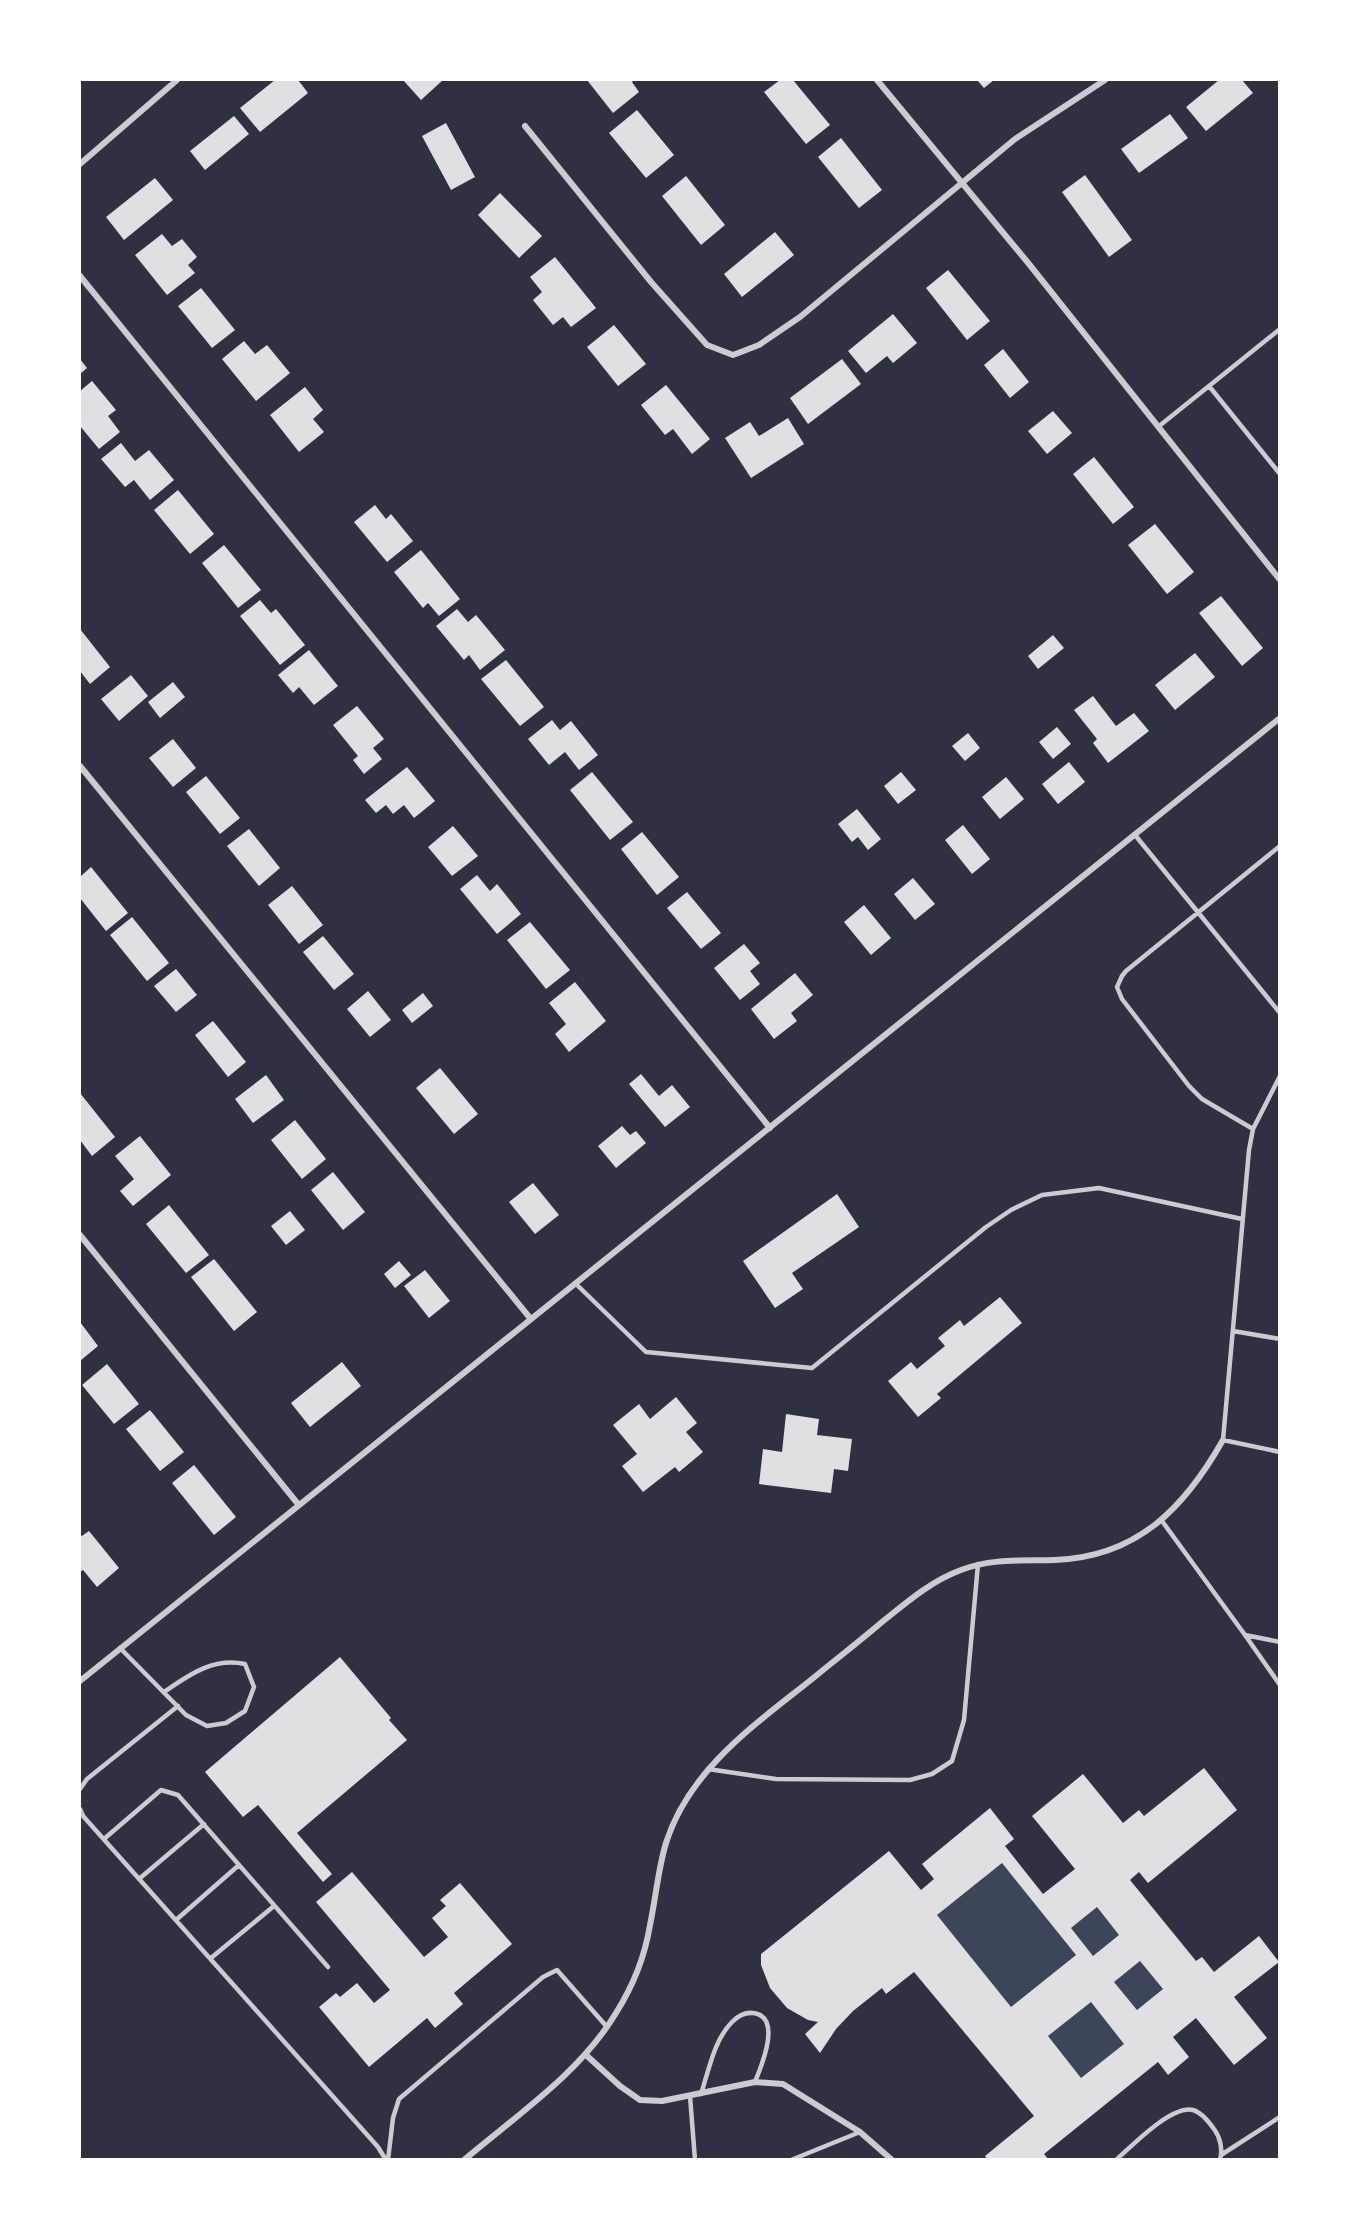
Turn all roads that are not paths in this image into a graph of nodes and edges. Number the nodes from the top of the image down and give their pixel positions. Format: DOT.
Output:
graph roads {
  1 [pos="177,80"];
  2 [pos="877,80"];
  3 [pos="1106,80"];
  4 [pos="525,126"];
  5 [pos="80,164"];
  6 [pos="962,183"];
  7 [pos="80,276"];
  8 [pos="1280,329"];
  9 [pos="1209,386"];
  10 [pos="1158,428"];
  11 [pos="1280,474"];
  12 [pos="1280,580"];
  13 [pos="1280,718"];
  14 [pos="80,766"];
  15 [pos="1135,835"];
  16 [pos="1280,846"];
  17 [pos="1198,913"];
  18 [pos="1280,1013"];
  19 [pos="1280,1076"];
  20 [pos="770,1128"];
  21 [pos="1253,1129"];
  22 [pos="1242,1219"];
  23 [pos="80,1235"];
  24 [pos="574,1283"];
  25 [pos="530,1318"];
  26 [pos="1233,1331"];
  27 [pos="1280,1339"];
  28 [pos="1223,1440"];
  29 [pos="1280,1452"];
  30 [pos="298,1504"];
  31 [pos="1162,1521"];
  32 [pos="978,1564"];
  33 [pos="1245,1635"];
  34 [pos="1280,1642"];
  35 [pos="120,1647"];
  36 [pos="80,1681"];
  37 [pos="1280,1685"];
  38 [pos="164,1692"];
  39 [pos="178,1706"];
  40 [pos="708,1769"];
  41 [pos="80,1789"];
  42 [pos="80,1809"];
  43 [pos="204,1824"];
  44 [pos="104,1839"];
  45 [pos="239,1865"];
  46 [pos="139,1879"];
  47 [pos="274,1906"];
  48 [pos="176,1920"];
  49 [pos="211,1958"];
  50 [pos="328,1967"];
  51 [pos="607,2027"];
  52 [pos="586,2055"];
  53 [pos="755,2082"];
  54 [pos="701,2094"];
  55 [pos="690,2096"];
  56 [pos="1280,2117"];
  57 [pos="860,2132"];
  58 [pos="1220,2157"];
  59 [pos="387,2160"];
  60 [pos="464,2160"];
  61 [pos="695,2160"];
  62 [pos="791,2160"];
  63 [pos="892,2160"];
  64 [pos="1116,2160"];
  1 -- 5 [label="street"];
  2 -- 6 [label="street"];
  3 -- 6 [label="street"];
  4 -- 6 [label="street"];
  6 -- 10 [label="street"];
  7 -- 20 [label="street"];
  8 -- 9 [label="lane"];
  9 -- 10 [label="lane"];
  9 -- 11 [label="lane"];
  10 -- 12 [label="street"];
  13 -- 15 [label="street"];
  14 -- 25 [label="street"];
  15 -- 17 [label="lane"];
  15 -- 20 [label="street"];
  16 -- 17 [label="lane"];
  17 -- 18 [label="lane"];
  17 -- 21 [label="lane"];
  19 -- 21 [label="lane"];
  20 -- 24 [label="street"];
  21 -- 22 [label="lane"];
  22 -- 24 [label="lane"];
  22 -- 26 [label="lane"];
  23 -- 30 [label="street"];
  24 -- 25 [label="street"];
  25 -- 30 [label="street"];
  26 -- 27 [label="lane"];
  26 -- 28 [label="lane"];
  28 -- 29 [label="lane"];
  28 -- 31 [label="street"];
  30 -- 35 [label="street"];
  31 -- 32 [label="street"];
  31 -- 33 [label="lane"];
  32 -- 40 [label="street"];
  32 -- 40 [label="lane"];
  33 -- 34 [label="lane"];
  33 -- 37 [label="lane"];
  35 -- 36 [label="street"];
  35 -- 38 [label="lane"];
  38 -- 39 [label="lane"];
  38 -- 39 [label="lane"];
  39 -- 41 [label="lane"];
  40 -- 51 [label="street"];
  42 -- 44 [label="lane"];
  43 -- 44 [label="lane"];
  43 -- 45 [label="lane"];
  43 -- 46 [label="lane"];
  44 -- 46 [label="lane"];
  45 -- 47 [label="lane"];
  45 -- 48 [label="lane"];
  46 -- 48 [label="lane"];
  47 -- 49 [label="lane"];
  47 -- 50 [label="lane"];
  48 -- 49 [label="lane"];
  49 -- 59 [label="lane"];
  51 -- 52 [label="street"];
  51 -- 59 [label="lane"];
  52 -- 55 [label="street"];
  52 -- 60 [label="street"];
  53 -- 54 [label="street"];
  53 -- 54 [label="lane"];
  53 -- 57 [label="street"];
  54 -- 55 [label="street"];
  55 -- 61 [label="lane"];
  56 -- 58 [label="lane"];
  57 -- 62 [label="lane"];
  57 -- 63 [label="street"];
  58 -- 64 [label="lane"];
}
